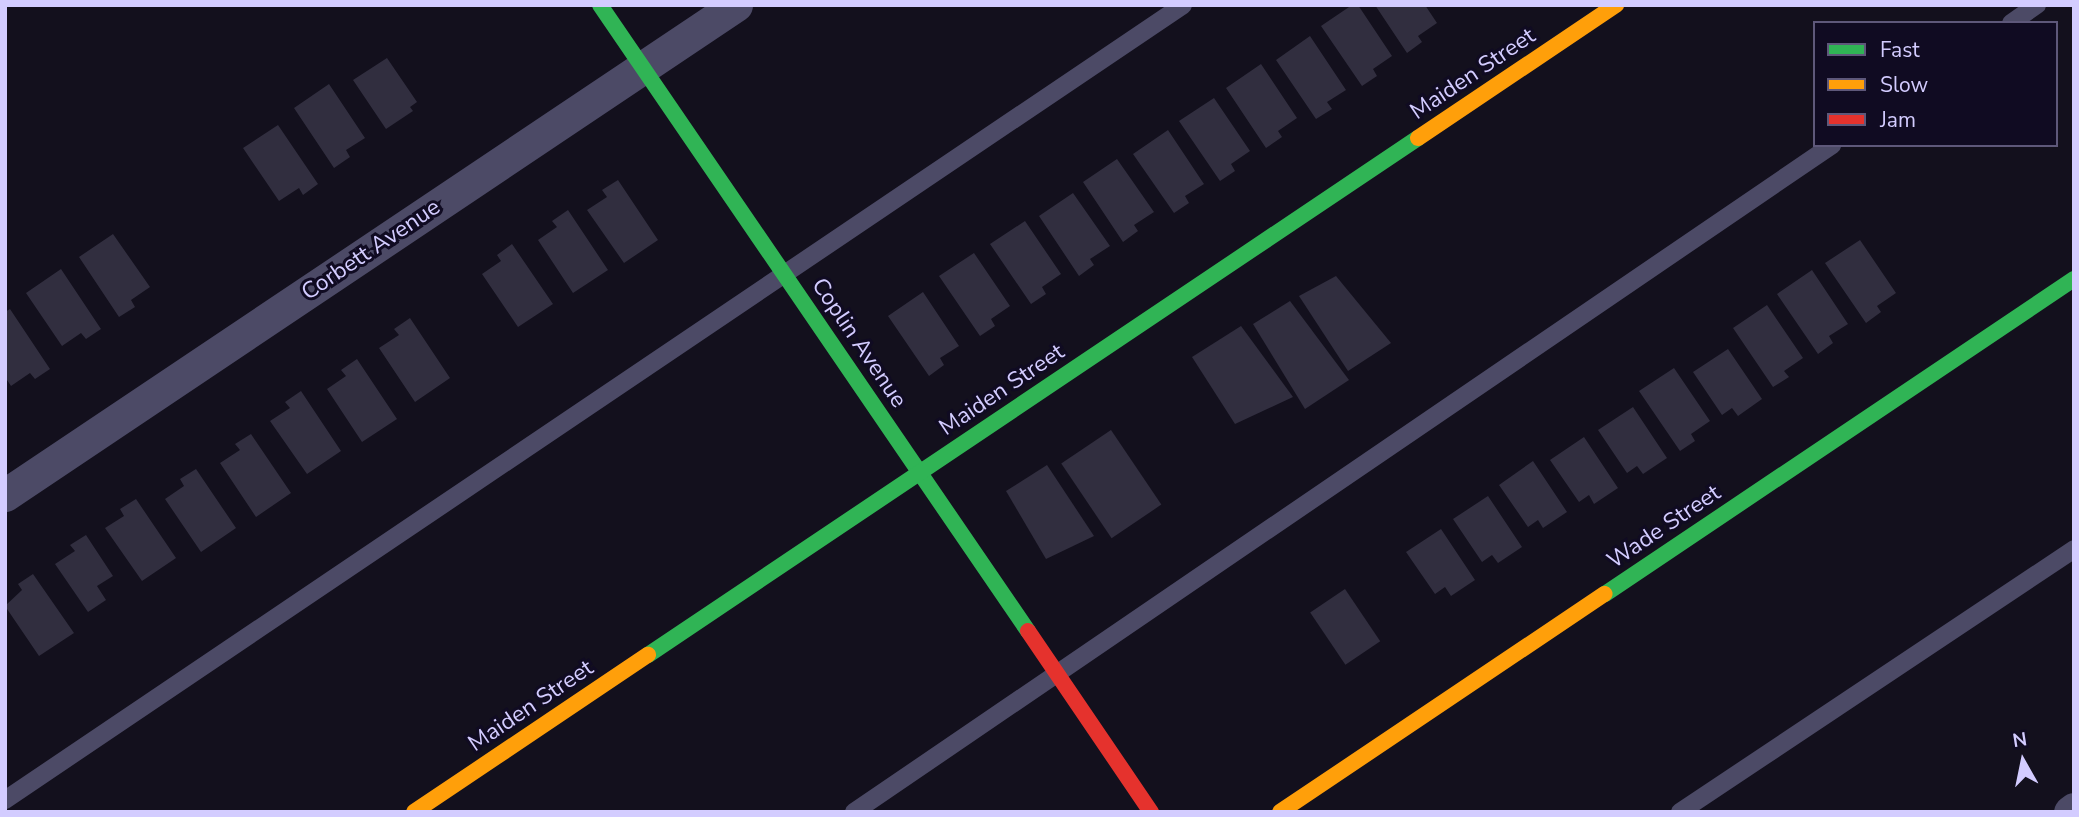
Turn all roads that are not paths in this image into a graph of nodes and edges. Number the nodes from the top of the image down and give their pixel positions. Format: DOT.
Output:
graph roads {
  1 [pos="600,5"];
  2 [pos="736,5"];
  3 [pos="1183,5"];
  4 [pos="1616,5"];
  5 [pos="2037,5"];
  6 [pos="2014,21"];
  7 [pos="643,68"];
  8 [pos="1829,147"];
  9 [pos="785,276"];
  10 [pos="2074,279"];
  11 [pos="919,473"];
  12 [pos="5,495"];
  13 [pos="2074,549"];
  14 [pos="1058,676"];
  15 [pos="5,800"];
  16 [pos="414,812"];
  17 [pos="854,812"];
  18 [pos="1151,812"];
  19 [pos="1280,812"];
  20 [pos="1680,812"];
  1 -- 7 [label="street, Coplin Avenue"];
  2 -- 7 [label="street, Corbett Avenue"];
  3 -- 9 [label="lane"];
  4 -- 11 [label="street, Maiden Street"];
  5 -- 6 [label="lane"];
  7 -- 9 [label="street, Coplin Avenue"];
  7 -- 12 [label="street, Corbett Avenue"];
  8 -- 14 [label="lane"];
  9 -- 11 [label="street, Coplin Avenue"];
  9 -- 15 [label="lane"];
  10 -- 19 [label="street, Wade Street"];
  11 -- 14 [label="street, Coplin Avenue"];
  11 -- 16 [label="street, Maiden Street"];
  13 -- 20 [label="lane"];
  14 -- 17 [label="lane"];
  14 -- 18 [label="street, Coplin Avenue"];
}
